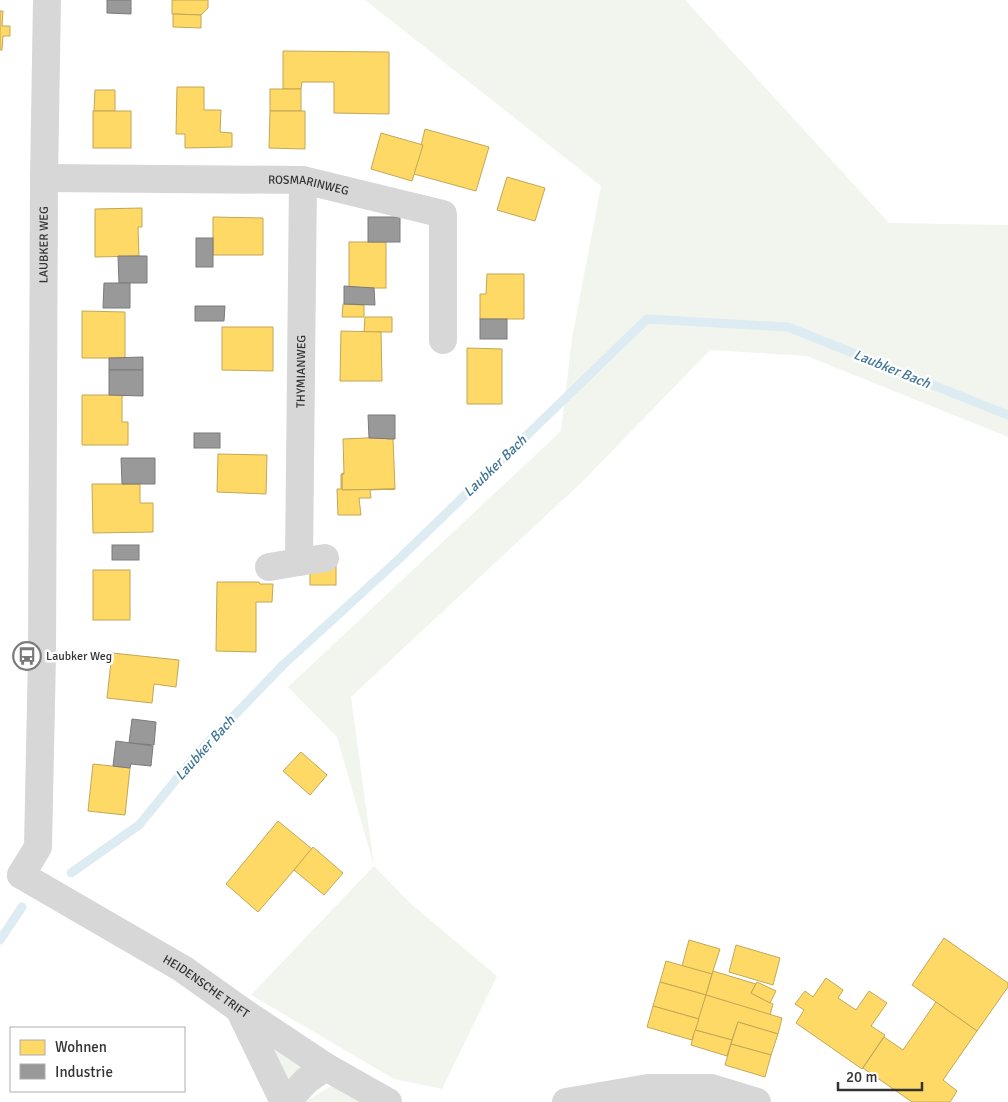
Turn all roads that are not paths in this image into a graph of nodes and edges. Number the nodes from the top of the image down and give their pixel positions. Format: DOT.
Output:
graph roads {
  1 [pos="47,0"];
  2 [pos="44,178"];
  3 [pos="303,180"];
  4 [pos="443,340"];
  5 [pos="325,558"];
  6 [pos="299,562"];
  7 [pos="269,567"];
  8 [pos="11,875"];
  9 [pos="239,1009"];
  10 [pos="326,1067"];
  11 [pos="285,1102"];
  12 [pos="388,1102"];
  13 [pos="566,1102"];
  14 [pos="757,1102"];
  1 -- 2 [label="street, LAUBKER WEG"];
  2 -- 3 [label="street, ROSMARINWEG"];
  2 -- 8 [label="street, LAUBKER WEG"];
  3 -- 4 [label="street, ROSMARINWEG"];
  3 -- 6 [label="street, THYMIANWEG"];
  5 -- 6 [label="street"];
  6 -- 7 [label="street"];
  8 -- 9 [label="street, HEIDENSCHE TRIFT"];
  9 -- 10 [label="street, HEIDENSCHE TRIFT"];
  9 -- 11 [label="street"];
  10 -- 11 [label="street"];
  10 -- 12 [label="street, HEIDENSCHE TRIFT"];
  13 -- 14 [label="street"];
}
